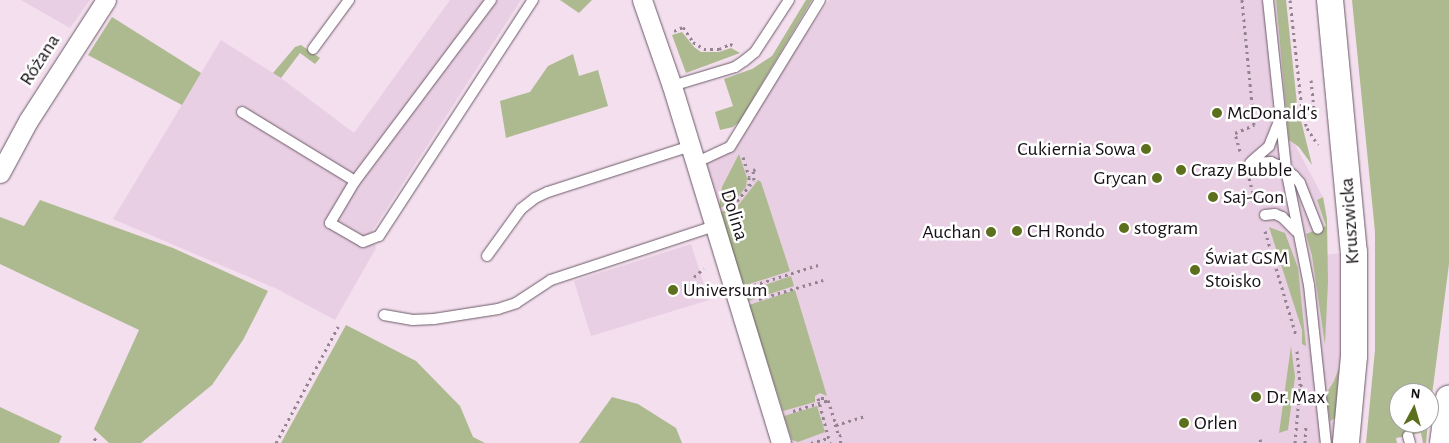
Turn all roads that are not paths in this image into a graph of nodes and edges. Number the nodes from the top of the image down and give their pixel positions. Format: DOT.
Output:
graph roads {
  1 [pos="106,0"];
  2 [pos="349,0"];
  3 [pos="491,0"];
  4 [pos="533,0"];
  5 [pos="642,0"];
  6 [pos="788,0"];
  7 [pos="820,0"];
  8 [pos="1268,0"];
  9 [pos="1330,0"];
  10 [pos="313,49"];
  11 [pos="672,86"];
  12 [pos="242,112"];
  13 [pos="1280,115"];
  14 [pos="692,154"];
  15 [pos="1286,169"];
  16 [pos="0,173"];
  17 [pos="355,181"];
  18 [pos="1262,212"];
  19 [pos="714,226"];
  20 [pos="1318,229"];
  21 [pos="1297,232"];
  22 [pos="486,256"];
  23 [pos="384,315"];
  24 [pos="1449,398"];
  25 [pos="781,443"];
  26 [pos="1326,443"];
  27 [pos="1346,443"];
  28 [pos="1443,443"];
  1 -- 16 [label="street, Różana"];
  2 -- 10 [label="lane"];
  3 -- 17 [label="lane"];
  4 -- 17 [label="lane"];
  5 -- 11 [label="street, Dolina"];
  6 -- 11 [label="lane"];
  7 -- 14 [label="lane"];
  8 -- 13 [label="lane"];
  9 -- 27 [label="main road, Kruszwicka"];
  11 -- 14 [label="street, Dolina"];
  12 -- 17 [label="lane"];
  13 -- 15 [label="lane"];
  13 -- 15 [label="lane"];
  14 -- 19 [label="street, Dolina"];
  14 -- 22 [label="lane"];
  15 -- 20 [label="lane"];
  15 -- 21 [label="lane"];
  18 -- 21 [label="lane"];
  19 -- 23 [label="lane"];
  19 -- 25 [label="street, Dolina"];
  21 -- 26 [label="lane"];
  24 -- 28 [label="main road"];
}
